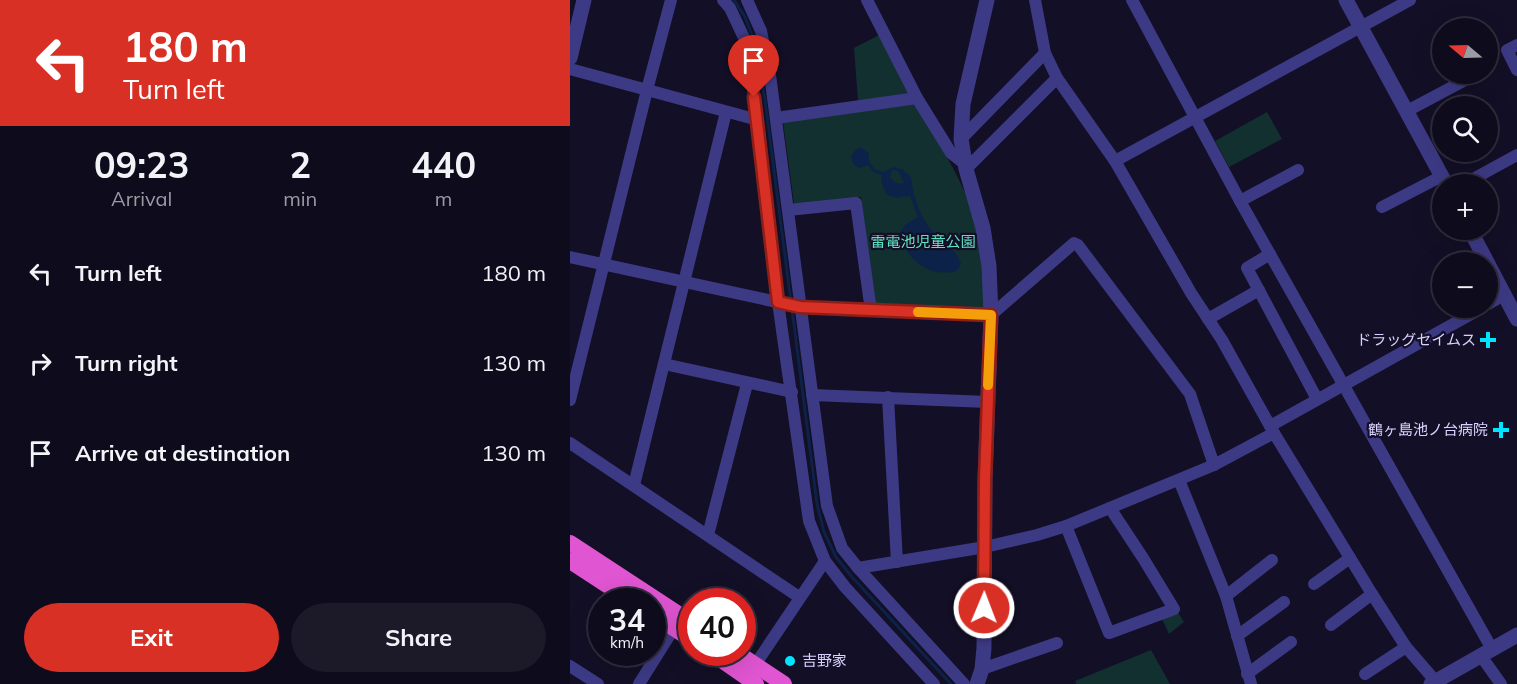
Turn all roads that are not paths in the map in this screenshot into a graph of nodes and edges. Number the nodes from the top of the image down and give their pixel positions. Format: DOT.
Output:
graph roads {
  1 [pos="584,0"];
  2 [pos="671,0"];
  3 [pos="723,0"];
  4 [pos="748,0"];
  5 [pos="867,0"];
  6 [pos="987,0"];
  7 [pos="1035,0"];
  8 [pos="1132,0"];
  9 [pos="1346,0"];
  10 [pos="1410,0"];
  11 [pos="1361,28"];
  12 [pos="1517,45"];
  13 [pos="1044,53"];
  14 [pos="570,58"];
  15 [pos="570,69"];
  16 [pos="1517,70"];
  17 [pos="1057,78"];
  18 [pos="1456,84"];
  19 [pos="646,90"];
  20 [pos="917,98"];
  21 [pos="1407,111"];
  22 [pos="726,112"];
  23 [pos="776,118"];
  24 [pos="1196,119"];
  25 [pos="758,120"];
  26 [pos="961,139"];
  27 [pos="1517,155"];
  28 [pos="1115,161"];
  29 [pos="965,167"];
  30 [pos="1298,170"];
  31 [pos="1441,174"];
  32 [pos="1482,174"];
  33 [pos="1432,185"];
  34 [pos="1240,201"];
  35 [pos="1382,207"];
  36 [pos="788,210"];
  37 [pos="1270,254"];
  38 [pos="570,257"];
  39 [pos="604,265"];
  40 [pos="685,282"];
  41 [pos="1498,283"];
  42 [pos="1259,290"];
  43 [pos="1504,295"];
  44 [pos="1498,298"];
  45 [pos="778,302"];
  46 [pos="800,307"];
  47 [pos="871,311"];
  48 [pos="991,315"];
  49 [pos="1464,318"];
  50 [pos="1208,319"];
  51 [pos="1517,319"];
  52 [pos="664,364"];
  53 [pos="747,384"];
  54 [pos="1343,384"];
  55 [pos="792,392"];
  56 [pos="812,396"];
  57 [pos="888,398"];
  58 [pos="1317,399"];
  59 [pos="570,400"];
  60 [pos="988,402"];
  61 [pos="1272,429"];
  62 [pos="570,443"];
  63 [pos="1214,465"];
  64 [pos="1179,480"];
  65 [pos="634,485"];
  66 [pos="1110,508"];
  67 [pos="1065,526"];
  68 [pos="708,535"];
  69 [pos="570,543"];
  70 [pos="985,547"];
  71 [pos="1350,558"];
  72 [pos="1272,560"];
  73 [pos="570,561"];
  74 [pos="825,561"];
  75 [pos="897,562"];
  76 [pos="858,568"];
  77 [pos="1314,584"];
  78 [pos="611,588"];
  79 [pos="1372,594"];
  80 [pos="1226,596"];
  81 [pos="799,597"];
  82 [pos="1284,602"];
  83 [pos="678,614"];
  84 [pos="666,623"];
  85 [pos="1330,625"];
  86 [pos="674,628"];
  87 [pos="678,631"];
  88 [pos="1517,635"];
  89 [pos="1237,636"];
  90 [pos="1291,642"];
  91 [pos="1057,643"];
  92 [pos="1406,647"];
  93 [pos="1487,652"];
  94 [pos="756,663"];
  95 [pos="570,666"];
  96 [pos="730,666"];
  97 [pos="756,666"];
  98 [pos="982,669"];
  99 [pos="1365,674"];
  100 [pos="1249,679"];
  101 [pos="1435,683"];
  102 [pos="598,684"];
  103 [pos="639,684"];
  104 [pos="756,684"];
  105 [pos="784,684"];
  106 [pos="934,684"];
  107 [pos="964,684"];
  108 [pos="977,684"];
  109 [pos="1501,684"];
  1 -- 14 [label="street"];
  2 -- 19 [label="street"];
  3 -- 25 [label="street"];
  4 -- 23 [label="street"];
  5 -- 20 [label="street"];
  6 -- 26 [label="street"];
  7 -- 13 [label="street"];
  8 -- 24 [label="street"];
  9 -- 11 [label="street"];
  10 -- 11 [label="street"];
  11 -- 21 [label="street"];
  11 -- 24 [label="street"];
  12 -- 16 [label="street"];
  13 -- 17 [label="street"];
  13 -- 26 [label="street"];
  15 -- 19 [label="street"];
  17 -- 28 [label="street"];
  17 -- 29 [label="street"];
  18 -- 21 [label="street"];
  19 -- 22 [label="street"];
  19 -- 39 [label="street"];
  20 -- 23 [label="street"];
  20 -- 29 [label="street"];
  21 -- 31 [label="street"];
  22 -- 25 [label="street"];
  22 -- 40 [label="street"];
  23 -- 36 [label="street"];
  24 -- 28 [label="street"];
  24 -- 34 [label="street"];
  25 -- 45 [label="street"];
  26 -- 29 [label="street"];
  27 -- 32 [label="street"];
  28 -- 50 [label="street"];
  29 -- 48 [label="street"];
  30 -- 34 [label="street"];
  33 -- 35 [label="street"];
  34 -- 37 [label="street"];
  36 -- 46 [label="street"];
  36 -- 47 [label="street"];
  37 -- 42 [label="street"];
  37 -- 54 [label="street"];
  38 -- 39 [label="street"];
  39 -- 40 [label="street"];
  39 -- 59 [label="street"];
  40 -- 45 [label="street"];
  40 -- 52 [label="street"];
  41 -- 43 [label="street"];
  42 -- 50 [label="street"];
  42 -- 58 [label="street"];
  43 -- 44 [label="street"];
  43 -- 51 [label="street"];
  45 -- 46 [label="street"];
  45 -- 55 [label="street"];
  46 -- 47 [label="street"];
  46 -- 56 [label="street"];
  47 -- 48 [label="street"];
  48 -- 60 [label="street"];
  48 -- 63 [label="street"];
  49 -- 54 [label="street"];
  50 -- 61 [label="street"];
  52 -- 53 [label="street"];
  52 -- 65 [label="street"];
  53 -- 55 [label="street"];
  53 -- 68 [label="street"];
  54 -- 58 [label="street"];
  54 -- 93 [label="street"];
  55 -- 74 [label="street"];
  56 -- 57 [label="street"];
  56 -- 76 [label="street"];
  57 -- 60 [label="street"];
  57 -- 75 [label="street"];
  58 -- 61 [label="street"];
  60 -- 70 [label="street"];
  61 -- 63 [label="street"];
  61 -- 71 [label="street"];
  62 -- 65 [label="street"];
  63 -- 64 [label="street"];
  64 -- 66 [label="street"];
  64 -- 80 [label="street"];
  65 -- 68 [label="street"];
  66 -- 67 [label="street"];
  66 -- 67 [label="street"];
  67 -- 70 [label="street"];
  68 -- 81 [label="street"];
  69 -- 83 [label="highway"];
  70 -- 75 [label="street"];
  70 -- 98 [label="street"];
  71 -- 77 [label="street"];
  71 -- 79 [label="street"];
  72 -- 80 [label="street"];
  73 -- 78 [label="highway"];
  74 -- 81 [label="street"];
  74 -- 106 [label="street"];
  75 -- 76 [label="street"];
  76 -- 107 [label="street"];
  79 -- 85 [label="street"];
  79 -- 92 [label="street"];
  80 -- 89 [label="street"];
  81 -- 94 [label="street"];
  82 -- 89 [label="street"];
  84 -- 86 [label="highway"];
  86 -- 87 [label="highway"];
  86 -- 103 [label="street"];
  88 -- 93 [label="street"];
  89 -- 100 [label="street"];
  90 -- 100 [label="street"];
  91 -- 98 [label="street"];
  92 -- 99 [label="street"];
  92 -- 101 [label="street"];
  93 -- 101 [label="street"];
  93 -- 109 [label="street"];
  95 -- 102 [label="street"];
  96 -- 104 [label="highway"];
  97 -- 105 [label="highway"];
  98 -- 108 [label="street"];
}
